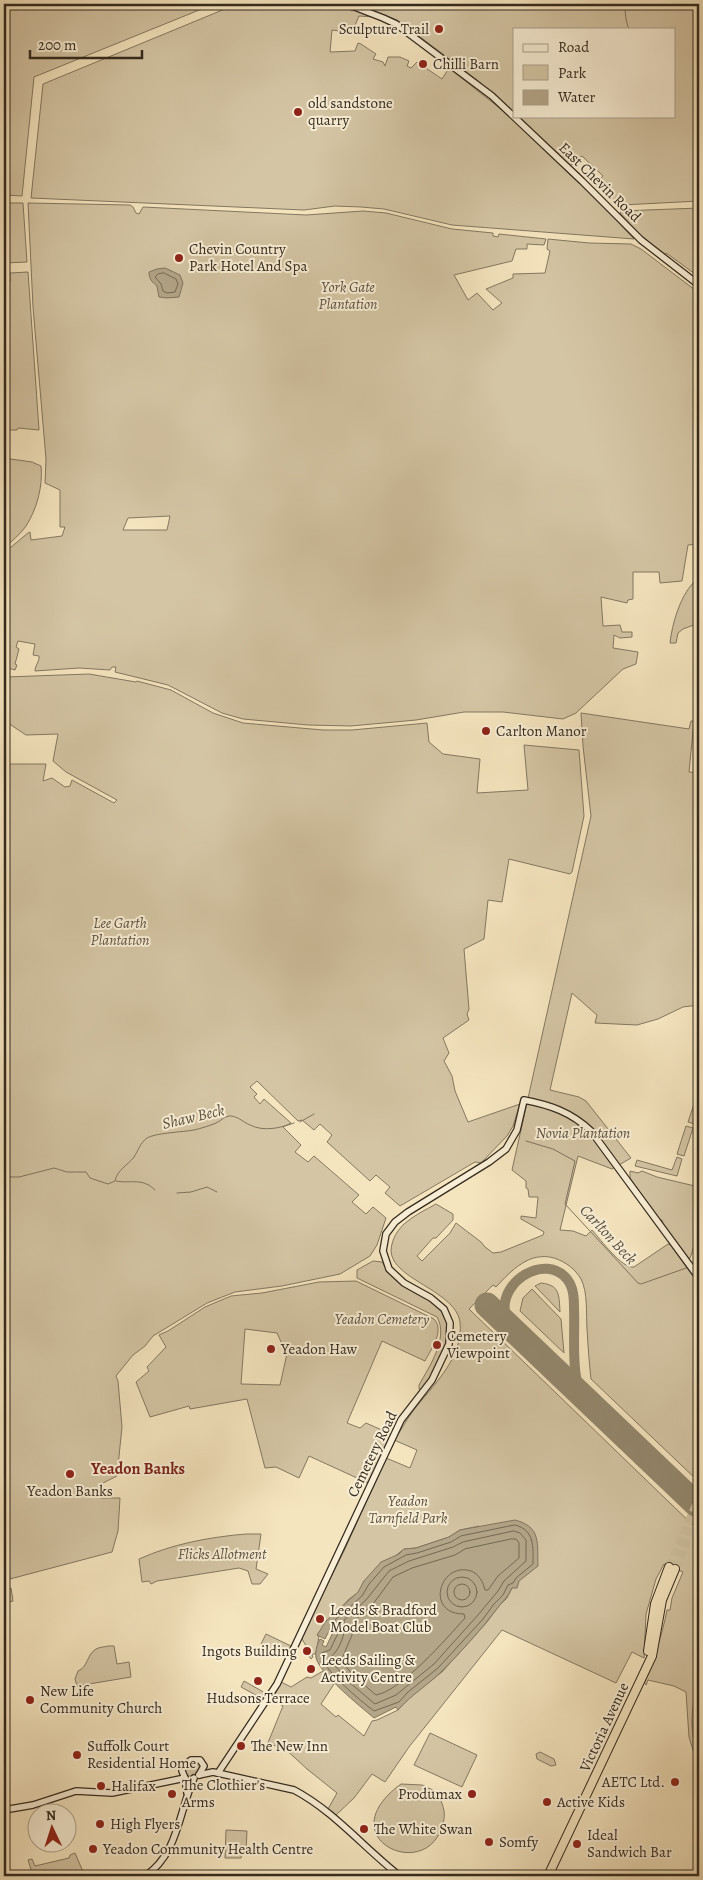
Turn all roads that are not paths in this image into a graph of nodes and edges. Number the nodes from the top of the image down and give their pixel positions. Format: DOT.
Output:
graph roads {
  1 [pos="346,4"];
  2 [pos="513,116"];
  3 [pos="515,118"];
  4 [pos="699,285"];
  5 [pos="699,1278"];
  6 [pos="672,1568"];
  7 [pos="203,1764"];
  8 [pos="216,1772"];
  9 [pos="197,1777"];
  10 [pos="185,1778"];
  11 [pos="187,1793"];
  12 [pos="4,1810"];
  13 [pos="144,1876"];
  14 [pos="400,1876"];
  15 [pos="548,1876"];
  1 -- 2 [label="street, East Chevin Road"];
  3 -- 4 [label="street, East Chevin Road"];
  5 -- 8 [label="street, Cemetery Road"];
  6 -- 15 [label="highway, Victoria Avenue"];
  7 -- 8 [label="street"];
  7 -- 9 [label="street"];
  7 -- 10 [label="street"];
  8 -- 9 [label="street"];
  8 -- 14 [label="street"];
  9 -- 10 [label="street"];
  9 -- 11 [label="street"];
  10 -- 11 [label="street"];
  10 -- 12 [label="street"];
  11 -- 13 [label="street"];
}
